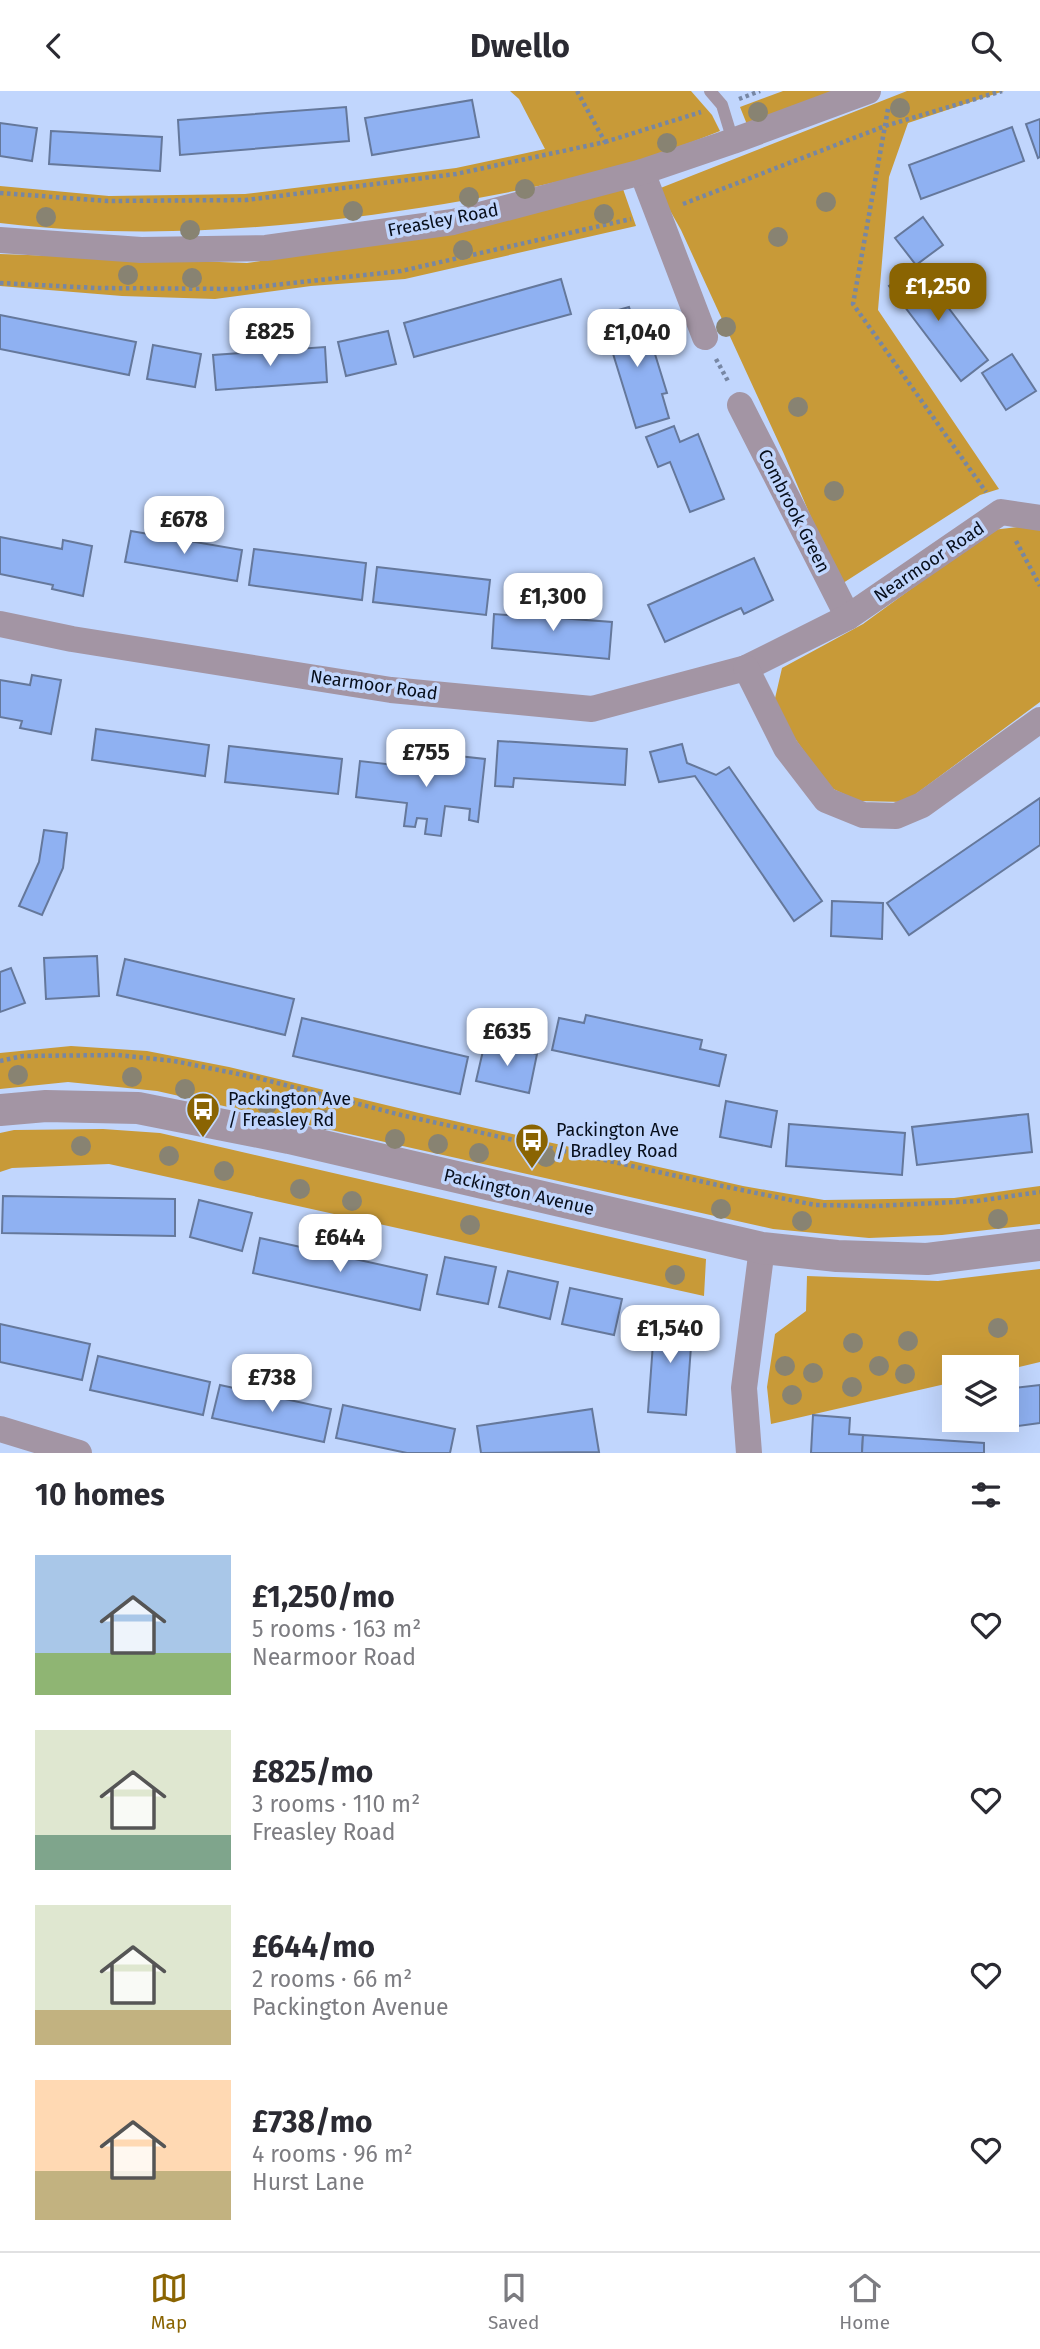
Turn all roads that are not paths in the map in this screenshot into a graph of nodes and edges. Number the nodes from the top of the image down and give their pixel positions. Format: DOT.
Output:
graph roads {
  1 [pos="710,91"];
  2 [pos="879,97"];
  3 [pos="733,141"];
  4 [pos="642,172"];
  5 [pos="0,240"];
  6 [pos="705,337"];
  7 [pos="740,405"];
  8 [pos="1040,518"];
  9 [pos="848,617"];
  10 [pos="0,624"];
  11 [pos="746,668"];
  12 [pos="1040,720"];
  13 [pos="0,1110"];
  14 [pos="1040,1245"];
  15 [pos="762,1248"];
  16 [pos="0,1431"];
  17 [pos="79,1453"];
  18 [pos="750,1453"];
  1 -- 3 [label="lane"];
  2 -- 3 [label="street, Freasley Road"];
  3 -- 4 [label="street, Freasley Road"];
  4 -- 5 [label="street, Freasley Road"];
  4 -- 6 [label="street"];
  7 -- 9 [label="street, Combrook Green"];
  8 -- 9 [label="street, Nearmoor Road"];
  9 -- 11 [label="street, Nearmoor Road"];
  10 -- 11 [label="street, Nearmoor Road"];
  11 -- 12 [label="street"];
  13 -- 15 [label="street, Packington Avenue"];
  14 -- 15 [label="street, Packington Avenue"];
  15 -- 18 [label="street"];
  16 -- 17 [label="street"];
}
